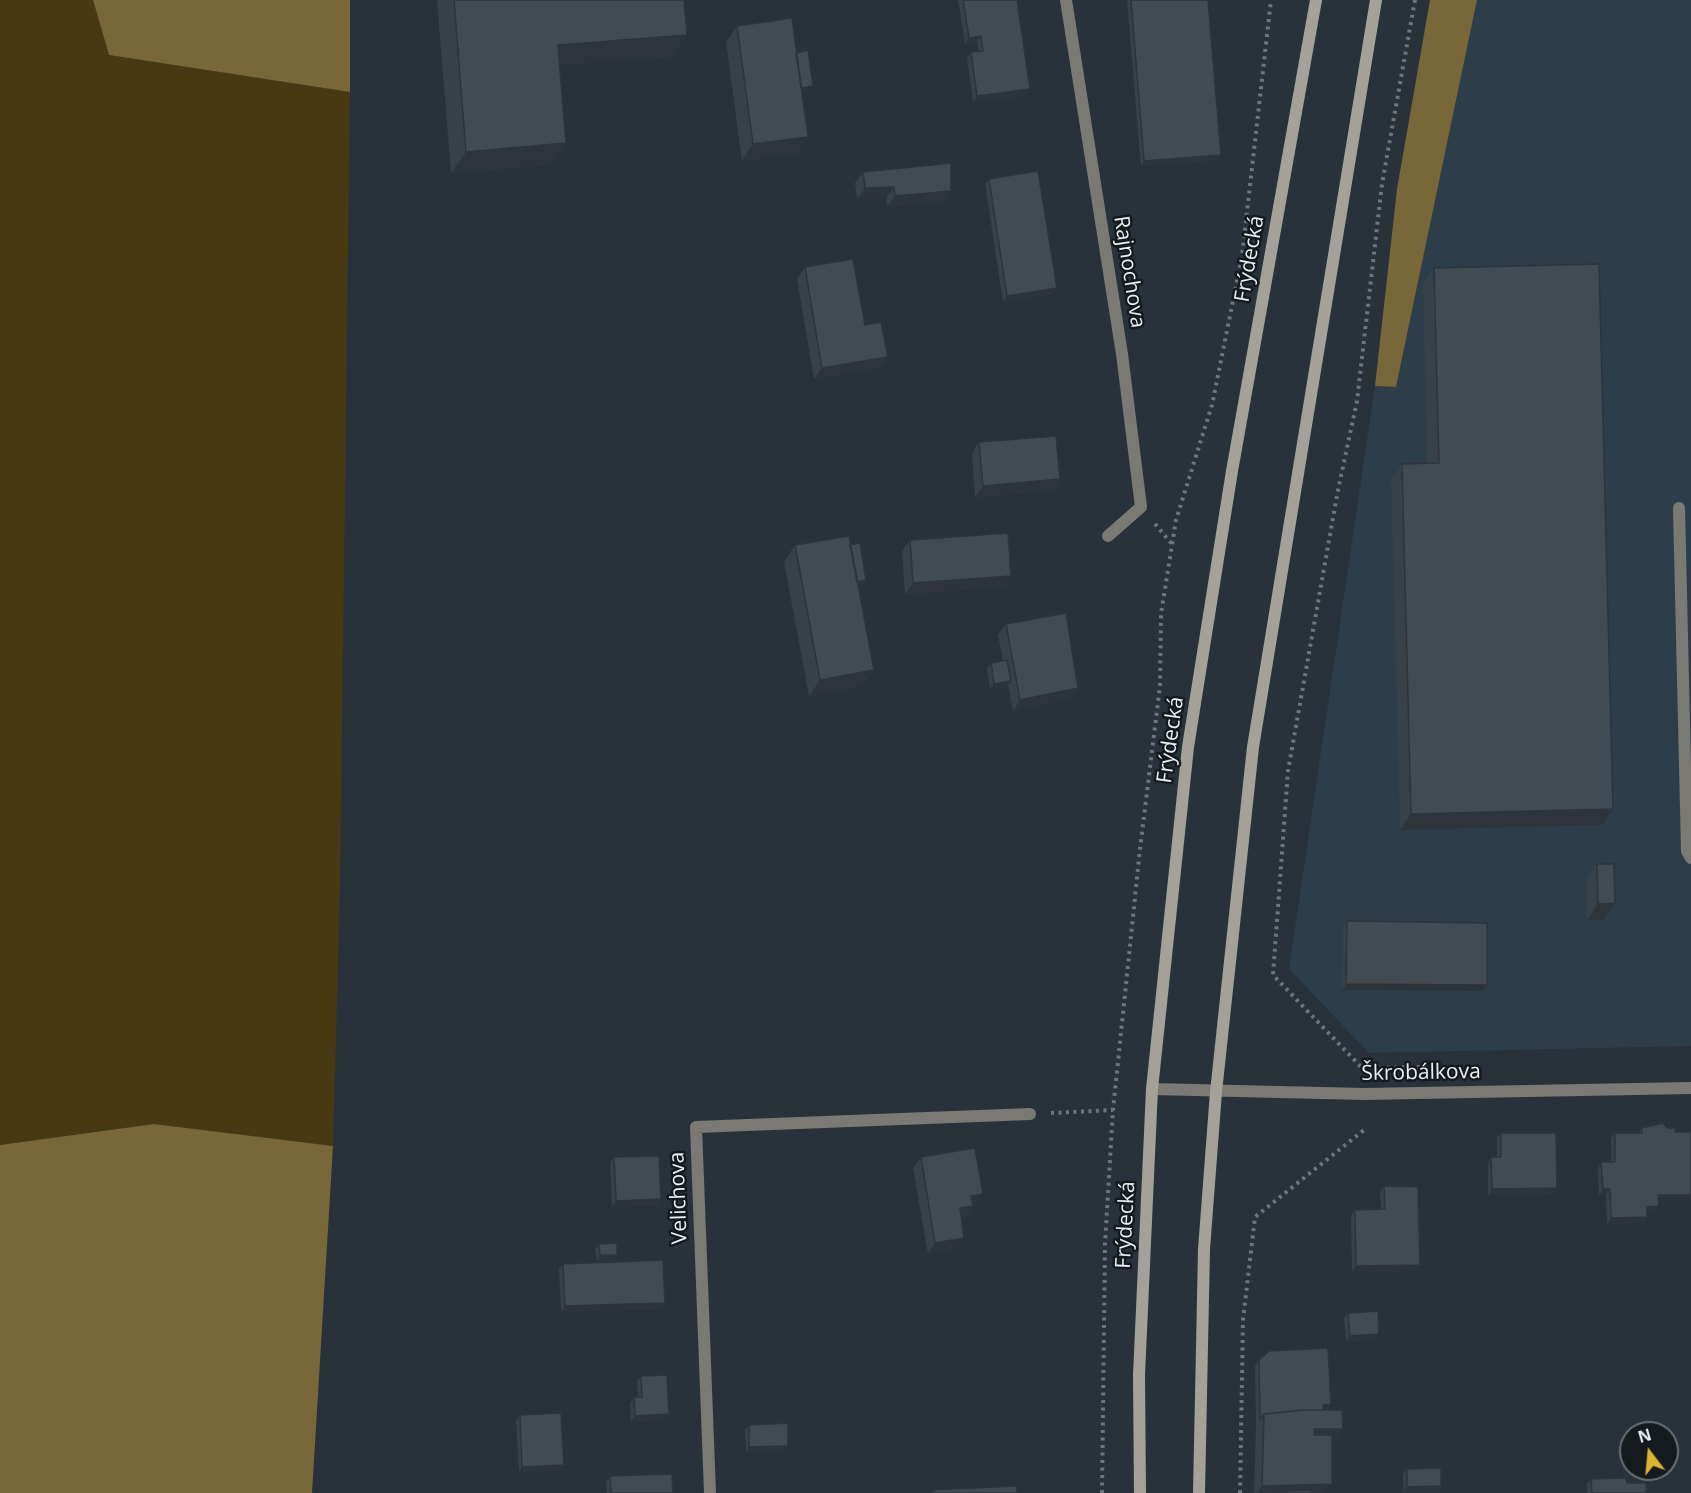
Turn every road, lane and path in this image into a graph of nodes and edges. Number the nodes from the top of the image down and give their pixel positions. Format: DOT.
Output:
graph roads {
  1 [pos="1066,0"];
  2 [pos="1271,0"];
  3 [pos="1316,0"];
  4 [pos="1376,0"];
  5 [pos="1415,0"];
  6 [pos="1679,508"];
  7 [pos="1108,536"];
  8 [pos="1691,858"];
  9 [pos="1429,1067"];
  10 [pos="1691,1088"];
  11 [pos="1152,1089"];
  12 [pos="1216,1092"];
  13 [pos="1113,1110"];
  14 [pos="1030,1114"];
  15 [pos="1364,1130"];
  16 [pos="710,1493"];
  17 [pos="1102,1493"];
  18 [pos="1140,1493"];
  19 [pos="1199,1493"];
  20 [pos="1240,1493"];
  1 -- 7 [label="street, Rajnochova"];
  2 -- 13 [label="path"];
  3 -- 11 [label="main road, Frýdecká"];
  4 -- 12 [label="main road"];
  5 -- 9 [label="path"];
  6 -- 8 [label="street"];
  10 -- 12 [label="street, Škrobálkova"];
  11 -- 12 [label="street, Škrobálkova"];
  11 -- 18 [label="main road, Frýdecká"];
  12 -- 19 [label="main road"];
  13 -- 14 [label="path"];
  13 -- 17 [label="path"];
  14 -- 16 [label="street, Velichova"];
  15 -- 20 [label="path"];
}
